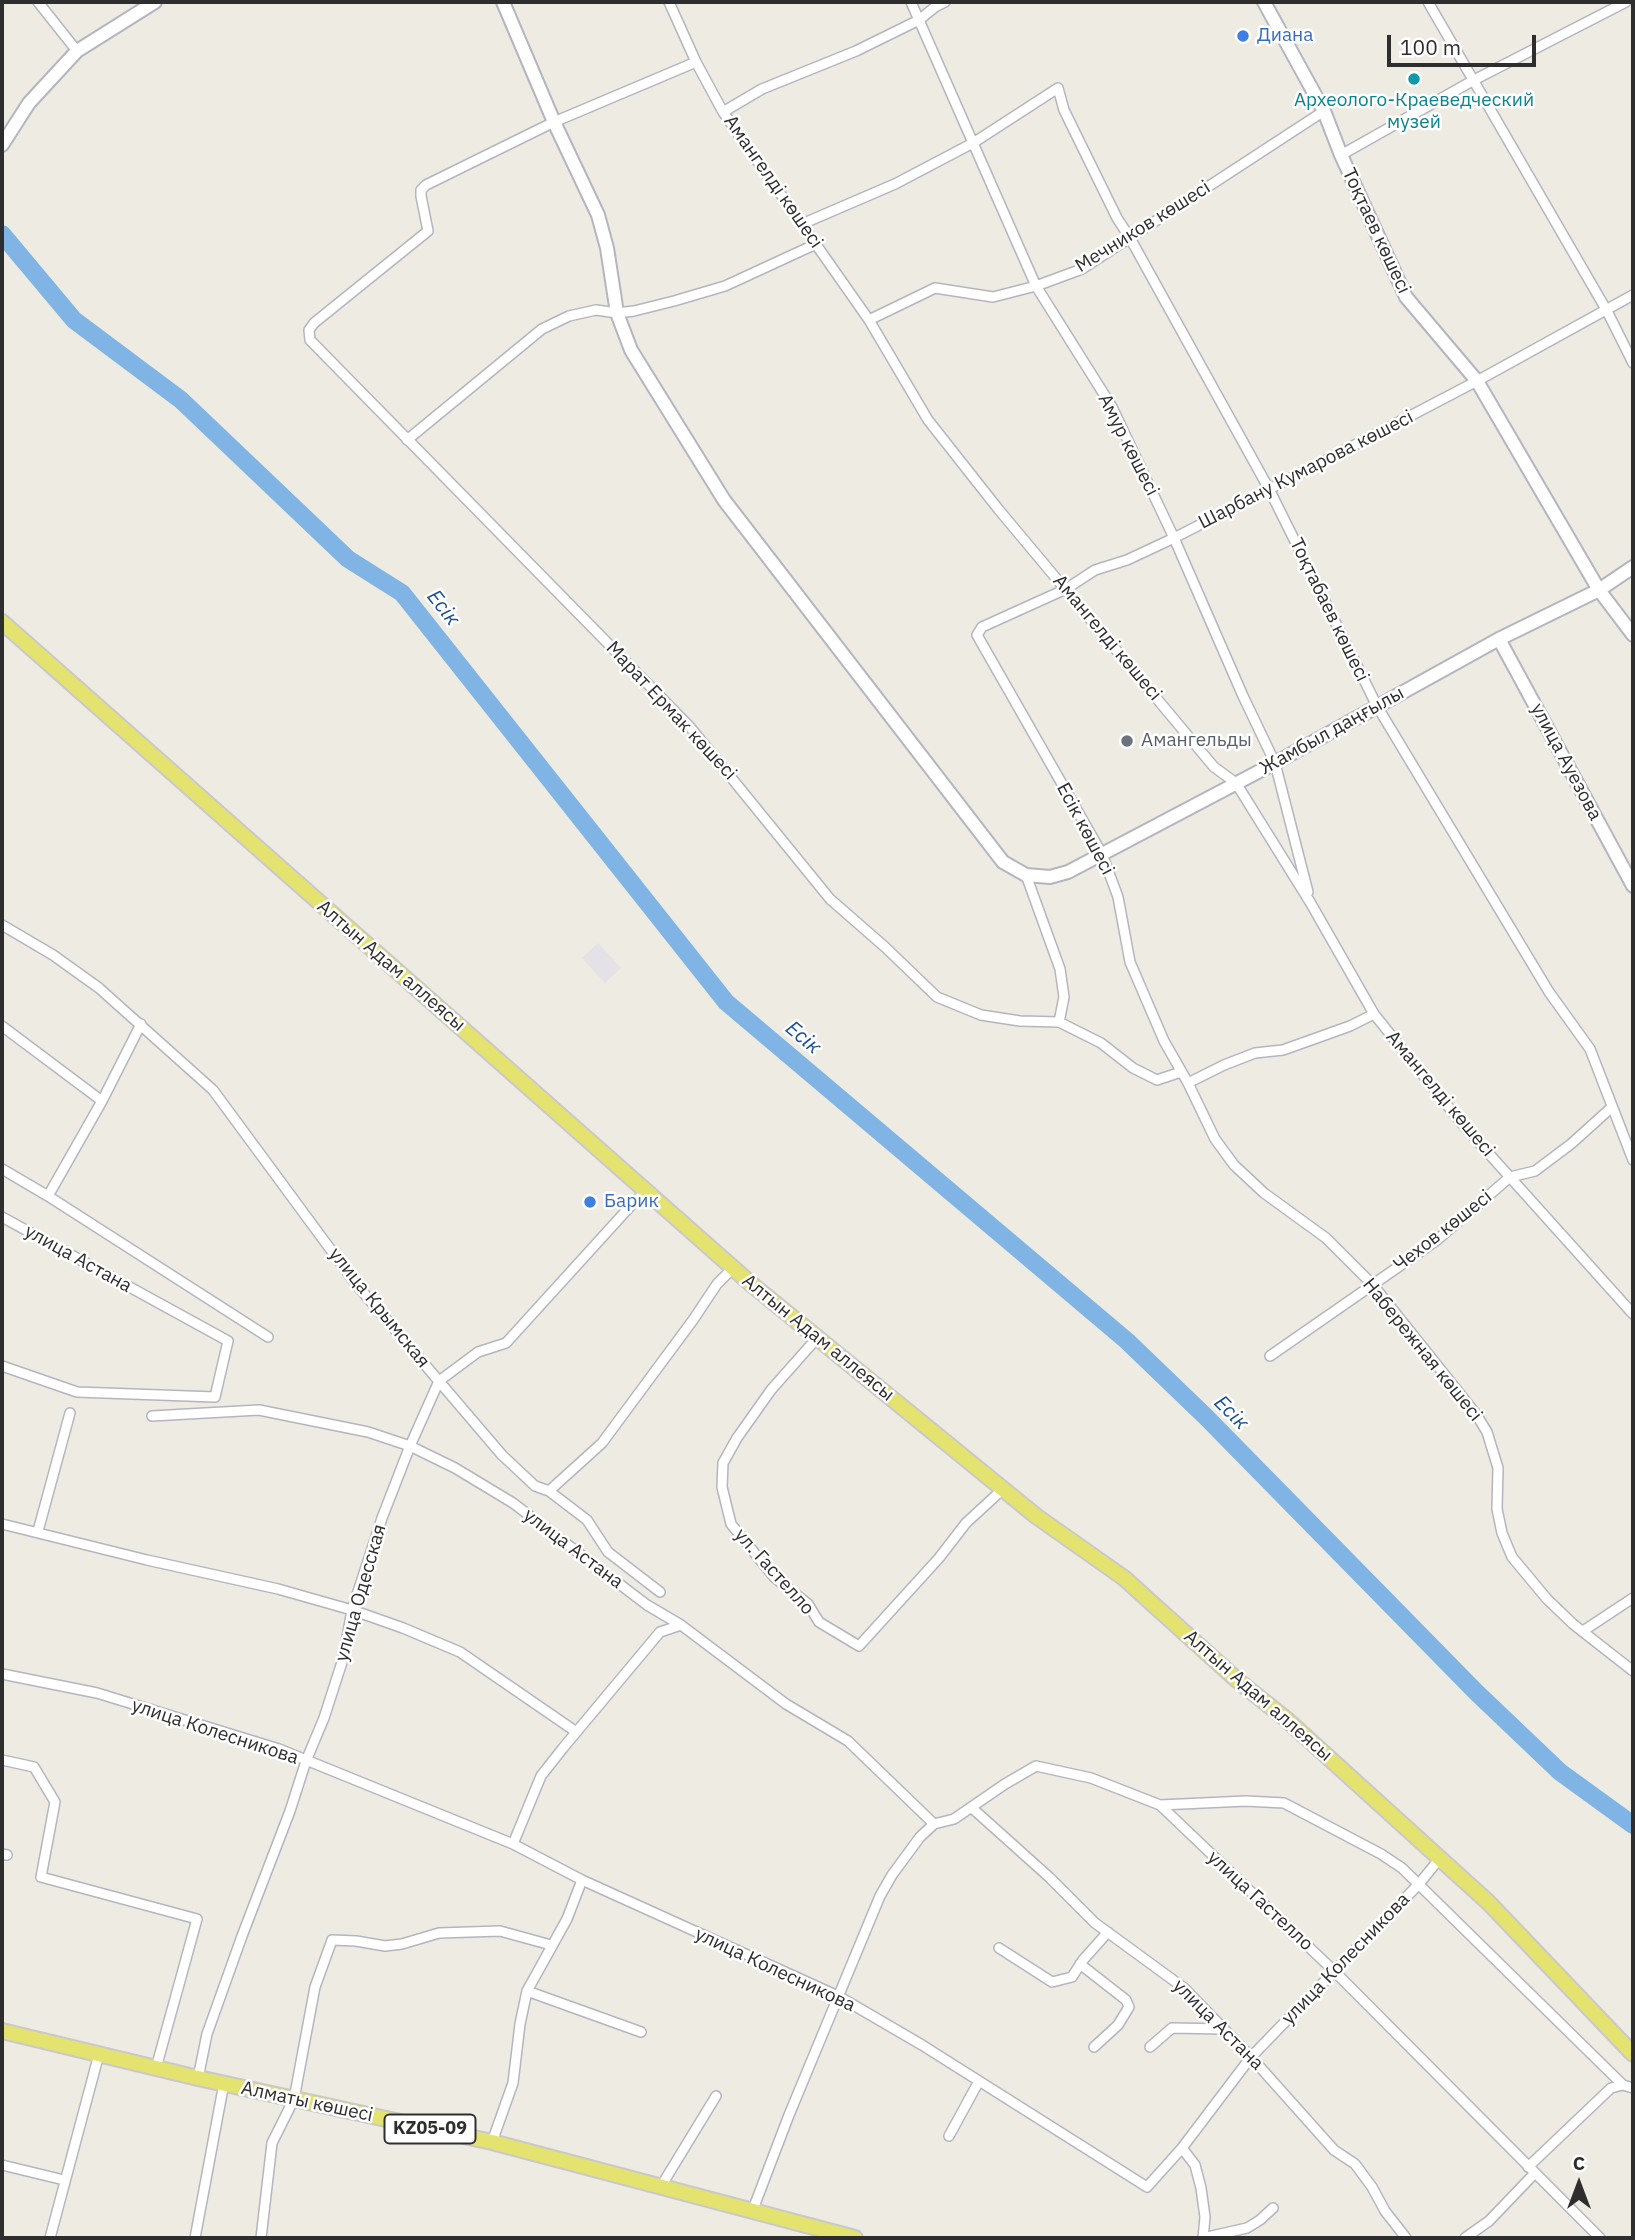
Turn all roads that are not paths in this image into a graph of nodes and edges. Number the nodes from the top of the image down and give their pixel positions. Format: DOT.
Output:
graph roads {
  1 [pos="38,2"];
  2 [pos="155,2"];
  3 [pos="503,2"];
  4 [pos="669,2"];
  5 [pos="911,2"];
  6 [pos="945,2"];
  7 [pos="1265,2"];
  8 [pos="1429,2"];
  9 [pos="1626,2"];
  10 [pos="919,20"];
  11 [pos="77,51"];
  12 [pos="696,62"];
  13 [pos="1474,80"];
  14 [pos="1324,111"];
  15 [pos="723,112"];
  16 [pos="554,122"];
  17 [pos="973,143"];
  18 [pos="2,145"];
  19 [pos="1341,155"];
  20 [pos="802,224"];
  21 [pos="1130,238"];
  22 [pos="816,244"];
  23 [pos="1036,286"];
  24 [pos="1633,295"];
  25 [pos="1607,311"];
  26 [pos="617,313"];
  27 [pos="869,320"];
  28 [pos="1633,363"];
  29 [pos="1477,381"];
  30 [pos="407,440"];
  31 [pos="1269,489"];
  32 [pos="1174,538"];
  33 [pos="1633,567"];
  34 [pos="1066,589"];
  35 [pos="1599,590"];
  36 [pos="2,622"];
  37 [pos="977,635"];
  38 [pos="1633,635"];
  39 [pos="1499,639"];
  40 [pos="1377,706"];
  41 [pos="1275,763"];
  42 [pos="1236,783"];
  43 [pos="1102,854"];
  44 [pos="1026,875"];
  45 [pos="1633,886"];
  46 [pos="1310,902"];
  47 [pos="2,925"];
  48 [pos="1374,1014"];
  49 [pos="1059,1022"];
  50 [pos="141,1024"];
  51 [pos="2,1026"];
  52 [pos="1181,1072"];
  53 [pos="1188,1083"];
  54 [pos="102,1101"];
  55 [pos="1612,1107"];
  56 [pos="1633,1160"];
  57 [pos="2,1169"];
  58 [pos="1510,1177"];
  59 [pos="647,1192"];
  60 [pos="48,1196"];
  61 [pos="2,1217"];
  62 [pos="733,1268"];
  63 [pos="1373,1285"];
  64 [pos="1633,1314"];
  65 [pos="268,1337"];
  66 [pos="817,1338"];
  67 [pos="1270,1356"];
  68 [pos="2,1366"];
  69 [pos="439,1381"];
  70 [pos="70,1413"];
  71 [pos="152,1416"];
  72 [pos="410,1446"];
  73 [pos="1003,1489"];
  74 [pos="549,1491"];
  75 [pos="2,1524"];
  76 [pos="38,1531"];
  77 [pos="660,1592"];
  78 [pos="1633,1598"];
  79 [pos="352,1610"];
  80 [pos="681,1625"];
  81 [pos="1583,1630"];
  82 [pos="1633,1671"];
  83 [pos="2,1674"];
  84 [pos="575,1731"];
  85 [pos="2,1760"];
  86 [pos="306,1762"];
  87 [pos="1160,1805"];
  88 [pos="972,1808"];
  89 [pos="934,1824"];
  90 [pos="513,1844"];
  91 [pos="1440,1858"];
  92 [pos="582,1880"];
  93 [pos="1419,1884"];
  94 [pos="1108,1932"];
  95 [pos="551,1945"];
  96 [pos="999,1948"];
  97 [pos="1080,1964"];
  98 [pos="1334,1971"];
  99 [pos="527,1991"];
  100 [pos="838,1996"];
  101 [pos="1224,2029"];
  102 [pos="2,2032"];
  103 [pos="642,2032"];
  104 [pos="1094,2047"];
  105 [pos="1150,2047"];
  106 [pos="99,2054"];
  107 [pos="1633,2054"];
  108 [pos="1251,2057"];
  109 [pos="156,2068"];
  110 [pos="198,2078"];
  111 [pos="979,2081"];
  112 [pos="224,2083"];
  113 [pos="1623,2085"];
  114 [pos="1633,2088"];
  115 [pos="716,2096"];
  116 [pos="294,2099"];
  117 [pos="949,2136"];
  118 [pos="492,2142"];
  119 [pos="1182,2148"];
  120 [pos="2,2165"];
  121 [pos="1532,2170"];
  122 [pos="64,2180"];
  123 [pos="660,2188"];
  124 [pos="1273,2208"];
  125 [pos="752,2212"];
  126 [pos="50,2238"];
  127 [pos="195,2238"];
  128 [pos="261,2238"];
  129 [pos="855,2238"];
  130 [pos="1203,2238"];
  131 [pos="1406,2238"];
  132 [pos="1465,2238"];
  133 [pos="1600,2238"];
  1 -- 11 [label="street"];
  2 -- 11 [label="street"];
  3 -- 16 [label="street"];
  4 -- 12 [label="street, Амангелді көшесі"];
  5 -- 10 [label="street, Амур көшесі"];
  6 -- 10 [label="street"];
  7 -- 14 [label="street, Тоқтаев көшесі"];
  8 -- 13 [label="street"];
  9 -- 13 [label="street"];
  10 -- 15 [label="street"];
  10 -- 17 [label="street, Амур көшесі"];
  11 -- 18 [label="street"];
  12 -- 15 [label="street, Амангелді көшесі"];
  12 -- 16 [label="street"];
  13 -- 19 [label="street"];
  13 -- 25 [label="street"];
  14 -- 19 [label="street, Тоқтаев көшесі"];
  14 -- 21 [label="street, Мечников көшесі"];
  15 -- 20 [label="street, Амангелді көшесі"];
  16 -- 26 [label="street"];
  16 -- 30 [label="street, Марат Ермак көшесі"];
  17 -- 20 [label="street"];
  17 -- 21 [label="street, Тоқтабаев көшесі"];
  17 -- 23 [label="street, Амур көшесі"];
  19 -- 29 [label="street, Тоқтаев көшесі"];
  20 -- 22 [label="street, Амангелді көшесі"];
  21 -- 23 [label="street, Мечников көшесі"];
  21 -- 31 [label="street, Тоқтабаев көшесі"];
  22 -- 26 [label="street"];
  22 -- 27 [label="street, Амангелді көшесі"];
  23 -- 27 [label="street, Мечников көшесі"];
  23 -- 32 [label="street, Амур көшесі"];
  24 -- 25 [label="street, Шарбану Кумарова көшесі"];
  25 -- 28 [label="street"];
  25 -- 29 [label="street, Шарбану Кумарова көшесі"];
  26 -- 30 [label="street"];
  26 -- 44 [label="street"];
  27 -- 34 [label="street, Амангелді көшесі"];
  29 -- 31 [label="street, Шарбану Кумарова көшесі"];
  29 -- 35 [label="street, Тоқтаев көшесі"];
  30 -- 49 [label="street, Марат Ермак көшесі"];
  31 -- 32 [label="street, Шарбану Кумарова көшесі"];
  31 -- 40 [label="street, Тоқтабаев көшесі"];
  32 -- 34 [label="street, Шарбану Кумарова көшесі"];
  32 -- 41 [label="street, Амур көшесі"];
  33 -- 35 [label="street, Жамбыл даңғылы"];
  34 -- 37 [label="street, Шарбану Кумарова көшесі"];
  34 -- 42 [label="street, Амангелді көшесі"];
  35 -- 38 [label="street, Тоқтаев көшесі"];
  35 -- 39 [label="street, Жамбыл даңғылы"];
  36 -- 59 [label="main road, Алтын Адам аллеясы"];
  37 -- 43 [label="street, Есік көшесі"];
  39 -- 40 [label="street, Жамбыл даңғылы"];
  39 -- 45 [label="street, улица Ауезова"];
  40 -- 41 [label="street, Жамбыл даңғылы"];
  40 -- 55 [label="street, Тоқтабаев көшесі"];
  41 -- 42 [label="street, Жамбыл даңғылы"];
  41 -- 46 [label="street, Амур көшесі"];
  42 -- 43 [label="street, Жамбыл даңғылы"];
  42 -- 46 [label="street, Амангелді көшесі"];
  43 -- 44 [label="street, Жамбыл даңғылы"];
  43 -- 52 [label="street, Есік көшесі"];
  44 -- 49 [label="street"];
  46 -- 48 [label="street, Амангелді көшесі"];
  47 -- 50 [label="street, улица Крымская"];
  48 -- 53 [label="street"];
  48 -- 58 [label="street, Амангелді көшесі"];
  49 -- 52 [label="street"];
  50 -- 54 [label="street"];
  50 -- 69 [label="street, улица Крымская"];
  51 -- 54 [label="street"];
  52 -- 53 [label="street, Есік көшесі"];
  53 -- 63 [label="street, Набережная көшесі"];
  54 -- 60 [label="street"];
  55 -- 56 [label="street, Тоқтабаев көшесі"];
  55 -- 58 [label="street, Чехов көшесі"];
  57 -- 60 [label="street"];
  58 -- 63 [label="street, Чехов көшесі"];
  58 -- 64 [label="street, Амангелді көшесі"];
  59 -- 62 [label="main road, Алтын Адам аллеясы"];
  59 -- 69 [label="street, улица Одесская"];
  60 -- 65 [label="street"];
  61 -- 68 [label="street, улица Астана"];
  62 -- 66 [label="main road, Алтын Адам аллеясы"];
  62 -- 74 [label="street"];
  63 -- 67 [label="street, Чехов көшесі"];
  63 -- 81 [label="street, Набережная көшесі"];
  66 -- 73 [label="main road, Алтын Адам аллеясы"];
  66 -- 73 [label="street, ул. Гастелло"];
  69 -- 72 [label="street, улица Одесская"];
  69 -- 74 [label="street, улица Крымская"];
  70 -- 76 [label="street"];
  71 -- 72 [label="street, улица Астана"];
  72 -- 79 [label="street, улица Одесская"];
  72 -- 80 [label="street, улица Астана"];
  73 -- 91 [label="main road, Алтын Адам аллеясы"];
  74 -- 77 [label="street, улица Крымская"];
  75 -- 76 [label="street"];
  76 -- 79 [label="street"];
  78 -- 81 [label="street"];
  79 -- 84 [label="street"];
  79 -- 86 [label="street, улица Одесская"];
  80 -- 84 [label="street"];
  80 -- 89 [label="street, улица Астана"];
  81 -- 82 [label="street, Набережная көшесі"];
  83 -- 86 [label="street, улица Колесникова"];
  84 -- 90 [label="street"];
  85 -- 109 [label="street"];
  86 -- 90 [label="street, улица Колесникова"];
  86 -- 110 [label="street, улица Одесская"];
  87 -- 88 [label="street, улица Гастелло"];
  87 -- 93 [label="street"];
  87 -- 98 [label="street, улица Гастелло"];
  88 -- 89 [label="street"];
  88 -- 94 [label="street, улица Астана"];
  89 -- 100 [label="street"];
  90 -- 92 [label="street, улица Колесникова"];
  91 -- 93 [label="street, улица Колесникова"];
  91 -- 107 [label="main road, Алтын Адам аллеясы"];
  92 -- 95 [label="street"];
  92 -- 100 [label="street, улица Колесникова"];
  93 -- 98 [label="street, улица Колесникова"];
  93 -- 113 [label="street"];
  94 -- 97 [label="street"];
  94 -- 101 [label="street, улица Астана"];
  95 -- 99 [label="street"];
  95 -- 116 [label="street"];
  96 -- 97 [label="street"];
  97 -- 104 [label="street"];
  98 -- 108 [label="street, улица Колесникова"];
  98 -- 121 [label="street, улица Гастелло"];
  99 -- 103 [label="street"];
  99 -- 118 [label="street"];
  100 -- 111 [label="street, улица Колесникова"];
  100 -- 125 [label="street"];
  101 -- 105 [label="street"];
  101 -- 108 [label="street, улица Астана"];
  102 -- 106 [label="main road, Алматы көшесі / KZ05-09"];
  106 -- 109 [label="main road, Алматы көшесі / KZ05-09"];
  106 -- 122 [label="street"];
  108 -- 119 [label="street, улица Колесникова"];
  108 -- 131 [label="street, улица Астана"];
  109 -- 110 [label="main road, Алматы көшесі / KZ05-09"];
  110 -- 112 [label="main road, Алматы көшесі / KZ05-09"];
  111 -- 117 [label="street"];
  111 -- 119 [label="street, улица Колесникова"];
  112 -- 116 [label="main road, Алматы көшесі / KZ05-09"];
  112 -- 127 [label="street"];
  113 -- 114 [label="street"];
  113 -- 121 [label="street"];
  115 -- 123 [label="street"];
  116 -- 118 [label="main road, Алматы көшесі / KZ05-09"];
  116 -- 128 [label="street"];
  118 -- 123 [label="main road, Алматы көшесі / KZ05-09"];
  119 -- 130 [label="street"];
  120 -- 122 [label="street"];
  121 -- 132 [label="street"];
  121 -- 133 [label="street, улица Гастелло"];
  122 -- 126 [label="street"];
  123 -- 125 [label="main road, Алматы көшесі / KZ05-09"];
  124 -- 130 [label="street"];
  125 -- 129 [label="main road, Алматы көшесі / KZ05-09"];
}
